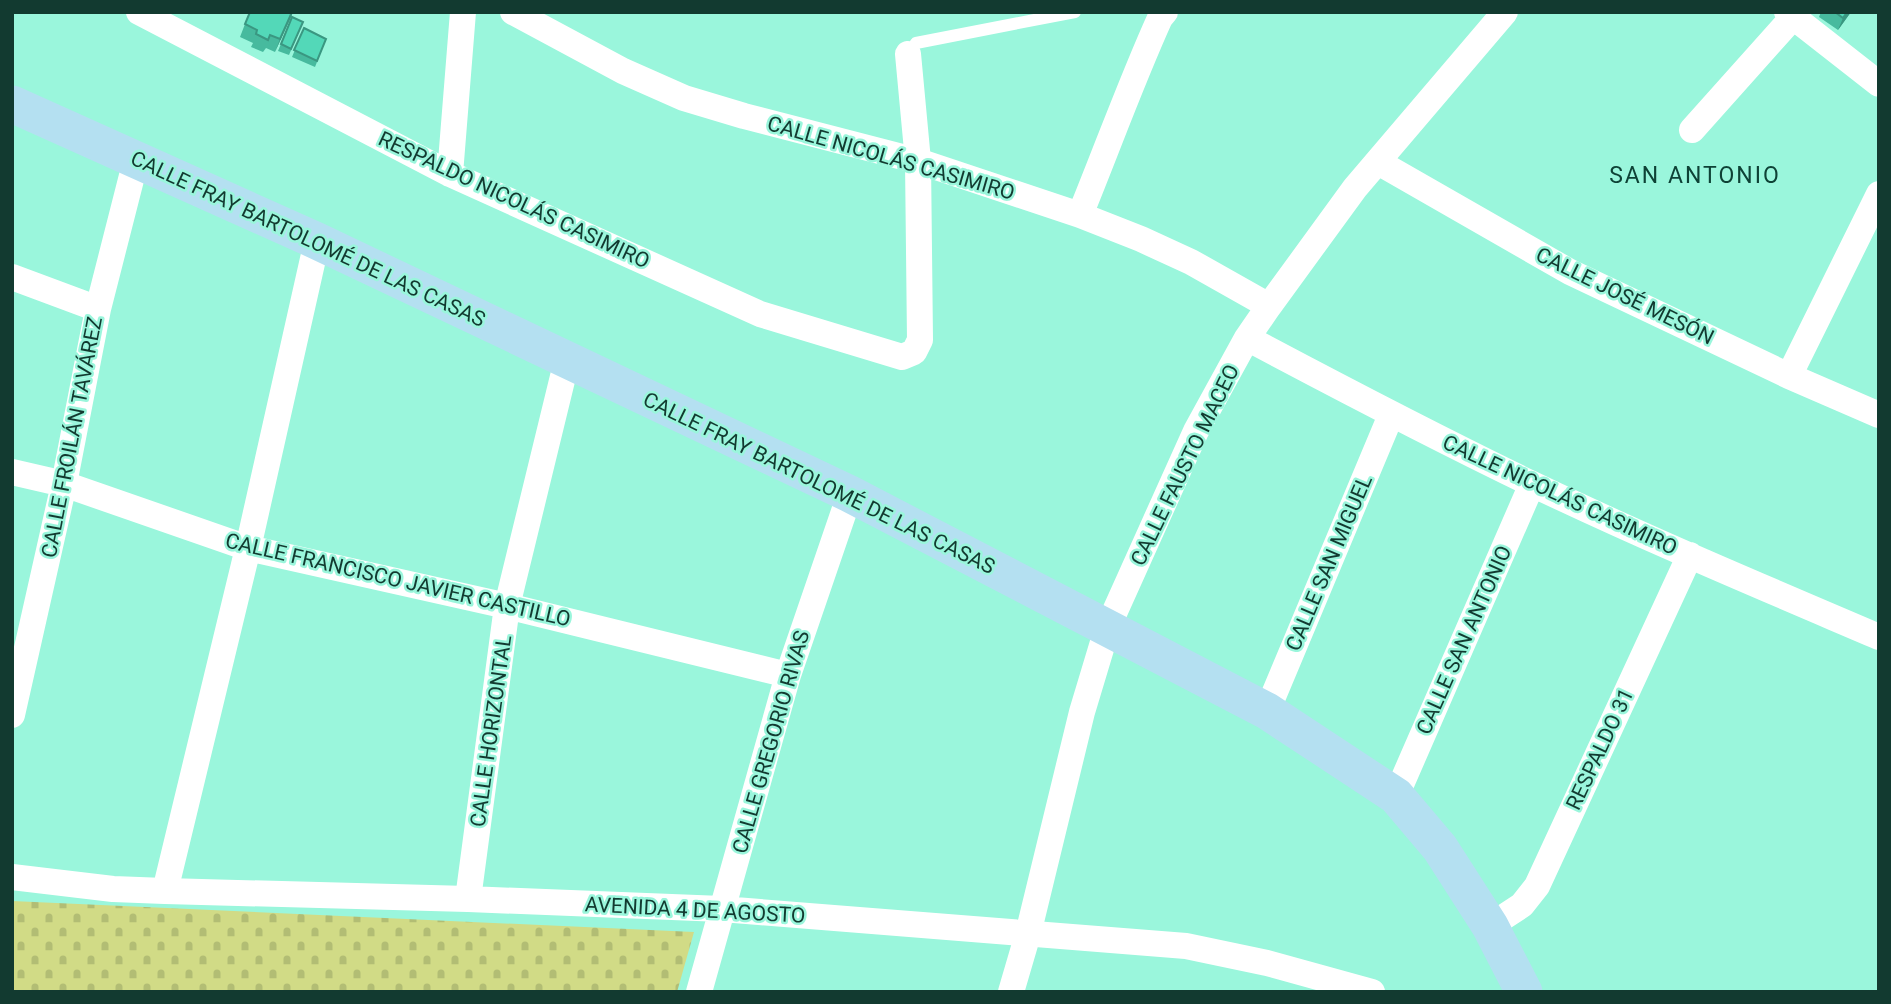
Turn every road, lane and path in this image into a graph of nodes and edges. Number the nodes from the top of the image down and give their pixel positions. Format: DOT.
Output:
graph roads {
  1 [pos="138,12"];
  2 [pos="463,12"];
  3 [pos="513,12"];
  4 [pos="1075,12"];
  5 [pos="1165,12"];
  6 [pos="1505,12"];
  7 [pos="1790,15"];
  8 [pos="908,54"];
  9 [pos="1879,84"];
  10 [pos="12,104"];
  11 [pos="1692,130"];
  12 [pos="136,160"];
  13 [pos="918,161"];
  14 [pos="1378,162"];
  15 [pos="450,174"];
  16 [pos="1879,194"];
  17 [pos="1080,215"];
  18 [pos="317,241"];
  19 [pos="12,277"];
  20 [pos="1269,306"];
  21 [pos="98,309"];
  22 [pos="1247,338"];
  23 [pos="567,360"];
  24 [pos="1789,376"];
  25 [pos="1391,415"];
  26 [pos="1879,415"];
  27 [pos="12,472"];
  28 [pos="64,484"];
  29 [pos="1532,484"];
  30 [pos="850,494"];
  31 [pos="247,548"];
  32 [pos="1690,555"];
  33 [pos="507,606"];
  34 [pos="1108,629"];
  35 [pos="1879,637"];
  36 [pos="788,675"];
  37 [pos="16,682"];
  38 [pos="1267,711"];
  39 [pos="12,715"];
  40 [pos="1396,796"];
  41 [pos="12,877"];
  42 [pos="165,891"];
  43 [pos="468,899"];
  44 [pos="722,909"];
  45 [pos="1490,926"];
  46 [pos="1028,934"];
  47 [pos="699,992"];
  48 [pos="1011,992"];
  49 [pos="1372,992"];
  50 [pos="1524,992"];
  1 -- 15 [label="street, RESPALDO NICOLÁS CASIMIRO"];
  2 -- 15 [label="street"];
  3 -- 13 [label="street, CALLE NICOLÁS CASIMIRO"];
  4 -- 8 [label="lane"];
  5 -- 17 [label="street"];
  6 -- 14 [label="street, CALLE FAUSTO MACEO"];
  7 -- 9 [label="street"];
  7 -- 11 [label="street"];
  8 -- 13 [label="street"];
  10 -- 12 [label="main road, CALLE FRAY BARTOLOMÉ DE LAS CASAS"];
  12 -- 18 [label="main road, CALLE FRAY BARTOLOMÉ DE LAS CASAS"];
  12 -- 21 [label="street, CALLE FROILÁN TAVÁREZ"];
  13 -- 15 [label="street, RESPALDO NICOLÁS CASIMIRO"];
  13 -- 17 [label="street, CALLE NICOLÁS CASIMIRO"];
  14 -- 20 [label="street, CALLE FAUSTO MACEO"];
  14 -- 24 [label="street, CALLE JOSÉ MESÓN"];
  16 -- 24 [label="street"];
  17 -- 20 [label="street, CALLE NICOLÁS CASIMIRO"];
  18 -- 23 [label="main road, CALLE FRAY BARTOLOMÉ DE LAS CASAS"];
  18 -- 31 [label="street"];
  19 -- 21 [label="street"];
  20 -- 22 [label="street, CALLE FAUSTO MACEO"];
  21 -- 28 [label="street, CALLE FROILÁN TAVÁREZ"];
  22 -- 25 [label="street, CALLE NICOLÁS CASIMIRO"];
  22 -- 34 [label="street, CALLE FAUSTO MACEO"];
  23 -- 30 [label="main road, CALLE FRAY BARTOLOMÉ DE LAS CASAS"];
  23 -- 33 [label="street, CALLE HORIZONTAL"];
  24 -- 26 [label="street, CALLE JOSÉ MESÓN"];
  25 -- 29 [label="street, CALLE NICOLÁS CASIMIRO"];
  25 -- 38 [label="street, CALLE SAN MIGUEL"];
  27 -- 28 [label="street, CALLE FRANCISCO JAVIER CASTILLO"];
  28 -- 31 [label="street, CALLE FRANCISCO JAVIER CASTILLO"];
  28 -- 37 [label="street, CALLE FROILÁN TAVÁREZ"];
  29 -- 32 [label="street, CALLE NICOLÁS CASIMIRO"];
  29 -- 40 [label="street, CALLE SAN ANTONIO"];
  30 -- 34 [label="main road, CALLE FRAY BARTOLOMÉ DE LAS CASAS"];
  30 -- 36 [label="street, CALLE GREGORIO RIVAS"];
  31 -- 33 [label="street, CALLE FRANCISCO JAVIER CASTILLO"];
  31 -- 42 [label="street"];
  32 -- 35 [label="street, CALLE NICOLÁS CASIMIRO"];
  32 -- 45 [label="street, RESPALDO 31"];
  33 -- 36 [label="street, CALLE FRANCISCO JAVIER CASTILLO"];
  33 -- 43 [label="street, CALLE HORIZONTAL"];
  34 -- 38 [label="main road, CALLE FRAY BARTOLOMÉ DE LAS CASAS"];
  34 -- 46 [label="street, CALLE FAUSTO MACEO"];
  36 -- 44 [label="street, CALLE GREGORIO RIVAS"];
  37 -- 39 [label="street, CALLE FROILÁN TAVÁREZ"];
  38 -- 40 [label="main road, CALLE FRAY BARTOLOMÉ DE LAS CASAS"];
  40 -- 45 [label="main road, CALLE FRAY BARTOLOMÉ DE LAS CASAS"];
  41 -- 42 [label="street, AVENIDA 4 DE AGOSTO"];
  42 -- 43 [label="street, AVENIDA 4 DE AGOSTO"];
  43 -- 44 [label="street, AVENIDA 4 DE AGOSTO"];
  44 -- 46 [label="street, AVENIDA 4 DE AGOSTO"];
  44 -- 47 [label="street, CALLE GREGORIO RIVAS"];
  45 -- 50 [label="main road, CALLE FRAY BARTOLOMÉ DE LAS CASAS"];
  46 -- 48 [label="street, CALLE FAUSTO MACEO"];
  46 -- 49 [label="street, AVENIDA 4 DE AGOSTO"];
}
